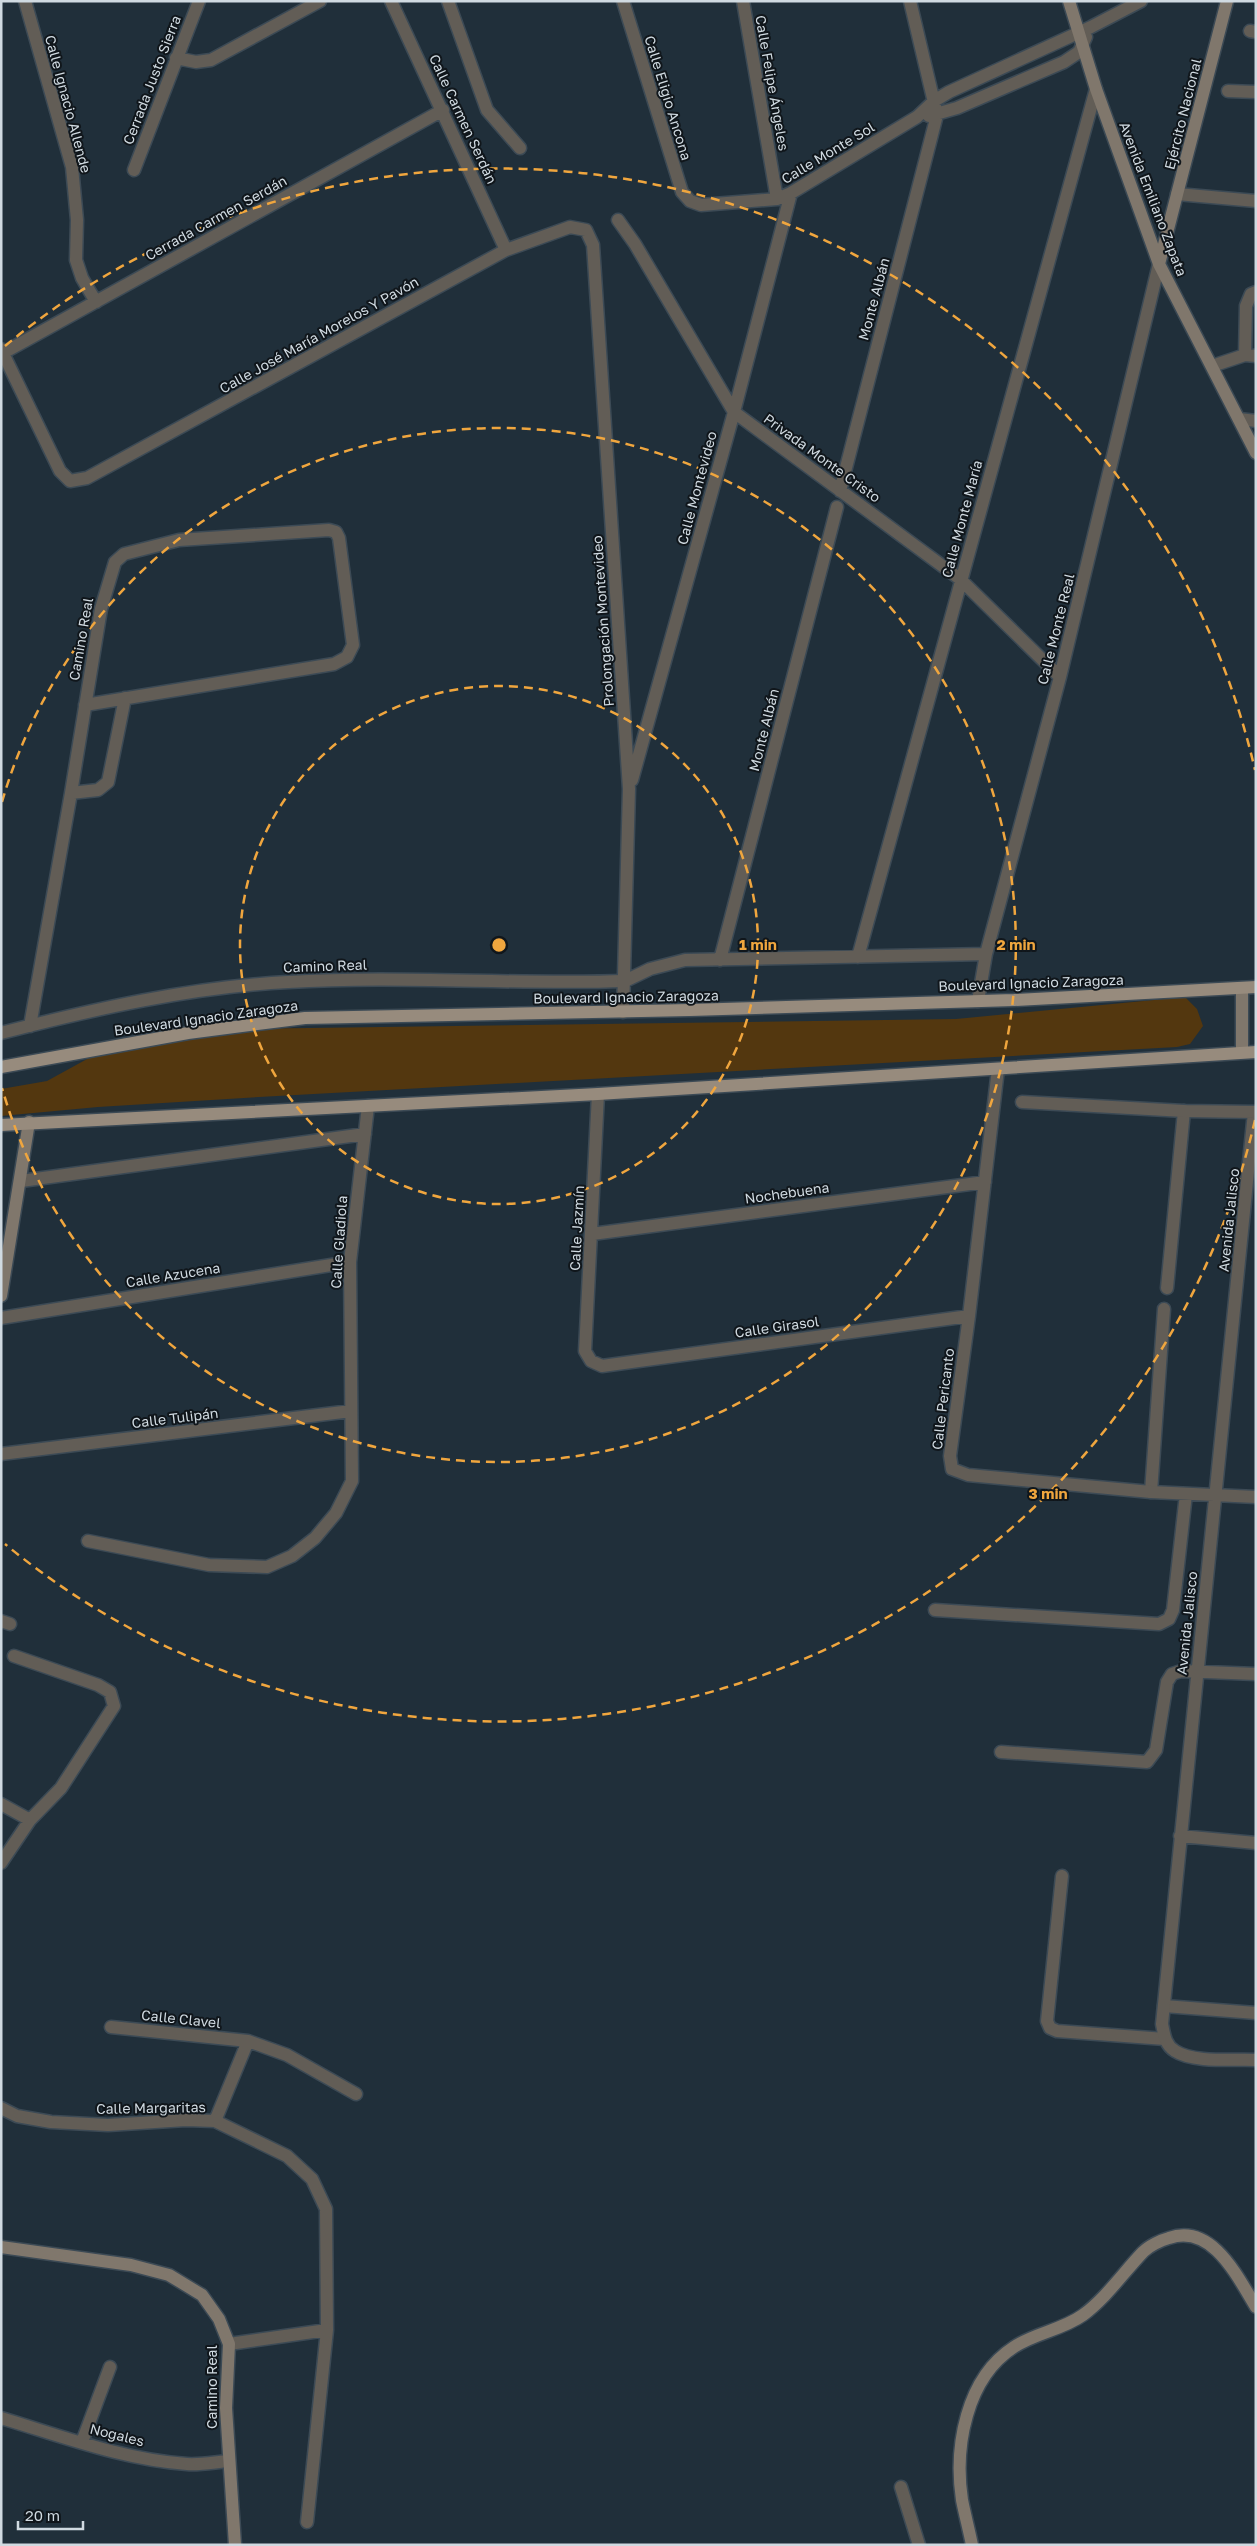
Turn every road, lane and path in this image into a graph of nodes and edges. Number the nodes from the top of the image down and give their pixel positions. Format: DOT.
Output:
graph roads {
  1 [pos="25,1"];
  2 [pos="199,1"];
  3 [pos="320,1"];
  4 [pos="391,1"];
  5 [pos="448,1"];
  6 [pos="622,1"];
  7 [pos="743,1"];
  8 [pos="910,1"];
  9 [pos="1069,1"];
  10 [pos="1140,1"];
  11 [pos="1227,1"];
  12 [pos="1091,27"];
  13 [pos="1078,32"];
  14 [pos="1082,48"];
  15 [pos="176,58"];
  16 [pos="1096,89"];
  17 [pos="1228,91"];
  18 [pos="1256,92"];
  19 [pos="934,101"];
  20 [pos="442,110"];
  21 [pos="937,115"];
  22 [pos="917,117"];
  23 [pos="520,148"];
  24 [pos="134,170"];
  25 [pos="791,193"];
  26 [pos="1178,194"];
  27 [pos="777,199"];
  28 [pos="690,201"];
  29 [pos="1256,201"];
  30 [pos="618,220"];
  31 [pos="586,230"];
  32 [pos="506,250"];
  33 [pos="1159,264"];
  34 [pos="1256,292"];
  35 [pos="96,302"];
  36 [pos="2,351"];
  37 [pos="1250,356"];
  38 [pos="1212,366"];
  39 [pos="734,412"];
  40 [pos="1239,420"];
  41 [pos="1256,421"];
  42 [pos="1256,452"];
  43 [pos="840,491"];
  44 [pos="837,507"];
  45 [pos="960,579"];
  46 [pos="1060,677"];
  47 [pos="125,698"];
  48 [pos="85,706"];
  49 [pos="629,789"];
  50 [pos="71,793"];
  51 [pos="986,954"];
  52 [pos="858,957"];
  53 [pos="720,960"];
  54 [pos="624,981"];
  55 [pos="1256,987"];
  56 [pos="1242,988"];
  57 [pos="978,1001"];
  58 [pos="623,1012"];
  59 [pos="30,1026"];
  60 [pos="1,1033"];
  61 [pos="1242,1052"];
  62 [pos="1256,1052"];
  63 [pos="1,1067"];
  64 [pos="998,1069"];
  65 [pos="598,1094"];
  66 [pos="1022,1102"];
  67 [pos="368,1106"];
  68 [pos="1184,1111"];
  69 [pos="1255,1112"];
  70 [pos="30,1122"];
  71 [pos="1,1125"];
  72 [pos="364,1134"];
  73 [pos="21,1181"];
  74 [pos="986,1182"];
  75 [pos="592,1234"];
  76 [pos="350,1262"];
  77 [pos="1167,1288"];
  78 [pos="1,1296"];
  79 [pos="1164,1309"];
  80 [pos="969,1316"];
  81 [pos="1,1318"];
  82 [pos="591,1361"];
  83 [pos="351,1411"];
  84 [pos="1,1454"];
  85 [pos="1152,1492"];
  86 [pos="1186,1494"];
  87 [pos="1217,1495"];
  88 [pos="1256,1497"];
  89 [pos="88,1541"];
  90 [pos="935,1610"];
  91 [pos="14,1656"];
  92 [pos="1196,1671"];
  93 [pos="1256,1674"];
  94 [pos="1001,1752"];
  95 [pos="1,1804"];
  96 [pos="30,1820"];
  97 [pos="1180,1836"];
  98 [pos="1256,1843"];
  99 [pos="1,1863"];
  100 [pos="1062,1876"];
  101 [pos="1164,2006"];
  102 [pos="1256,2013"];
  103 [pos="111,2027"];
  104 [pos="1165,2039"];
  105 [pos="248,2041"];
  106 [pos="1256,2060"];
  107 [pos="356,2094"];
  108 [pos="1,2108"];
  109 [pos="215,2121"];
  110 [pos="1,2247"];
  111 [pos="1256,2307"];
  112 [pos="327,2330"];
  113 [pos="229,2344"];
  114 [pos="110,2367"];
  115 [pos="1,2418"];
  116 [pos="82,2442"];
  117 [pos="229,2461"];
  118 [pos="901,2487"];
  119 [pos="307,2522"];
  120 [pos="235,2545"];
  121 [pos="919,2545"];
  122 [pos="972,2545"];
  1 -- 35 [label="street, Calle Ignacio Allende"];
  2 -- 15 [label="street, Cerrada Justo Sierra"];
  3 -- 15 [label="street"];
  4 -- 20 [label="street, Calle Carmen Serdán"];
  5 -- 23 [label="street"];
  6 -- 28 [label="street, Calle Eligio Ancona"];
  7 -- 27 [label="street, Calle Felipe Ángeles"];
  8 -- 19 [label="street"];
  9 -- 13 [label="street, Avenida Emiliano Zapata"];
  10 -- 12 [label="street, Calle Monte Sol"];
  11 -- 26 [label="street, Ejército Nacional"];
  12 -- 13 [label="street, Calle Monte Sol"];
  12 -- 14 [label="street"];
  13 -- 14 [label="street, Avenida Emiliano Zapata"];
  13 -- 19 [label="street, Calle Monte Sol"];
  14 -- 16 [label="street, Avenida Emiliano Zapata"];
  14 -- 21 [label="street, Calle Monte Sol"];
  15 -- 24 [label="street, Cerrada Justo Sierra"];
  16 -- 33 [label="street, Avenida Emiliano Zapata"];
  16 -- 45 [label="street, Calle Monte María"];
  17 -- 18 [label="street"];
  19 -- 21 [label="street"];
  19 -- 22 [label="street, Calle Monte Sol"];
  20 -- 32 [label="street, Calle Carmen Serdán"];
  20 -- 35 [label="street, Cerrada Carmen Serdán"];
  21 -- 22 [label="street, Calle Monte Sol"];
  21 -- 43 [label="street, Monte Albán"];
  22 -- 25 [label="street, Calle Monte Sol"];
  25 -- 27 [label="street, Calle Monte Sol"];
  25 -- 39 [label="street, Calle Montevideo"];
  26 -- 29 [label="street"];
  26 -- 33 [label="street, Ejército Nacional"];
  27 -- 28 [label="street, Calle Monte Sol"];
  30 -- 39 [label="street, Privada Monte Cristo"];
  31 -- 32 [label="street, Calle José María Morelos Y Pavón"];
  31 -- 49 [label="street, Prolongación Montevideo"];
  32 -- 36 [label="street, Calle José María Morelos Y Pavón"];
  33 -- 38 [label="street, Avenida Emiliano Zapata"];
  33 -- 46 [label="street, Calle Monte Real"];
  34 -- 37 [label="street"];
  35 -- 36 [label="street, Cerrada Carmen Serdán"];
  37 -- 38 [label="street"];
  38 -- 40 [label="street, Avenida Emiliano Zapata"];
  39 -- 43 [label="street, Privada Monte Cristo"];
  39 -- 49 [label="street, Calle Montevideo"];
  40 -- 41 [label="street"];
  40 -- 42 [label="street, Avenida Emiliano Zapata"];
  43 -- 45 [label="street, Privada Monte Cristo"];
  44 -- 53 [label="street, Monte Albán"];
  45 -- 46 [label="street, Privada Monte Cristo"];
  45 -- 52 [label="street, Calle Monte María"];
  46 -- 51 [label="street, Calle Monte Real"];
  47 -- 48 [label="street"];
  47 -- 48 [label="street, Camino Real"];
  47 -- 50 [label="street"];
  48 -- 50 [label="street, Camino Real"];
  49 -- 54 [label="street, Prolongación Montevideo"];
  50 -- 59 [label="street, Camino Real"];
  51 -- 52 [label="street"];
  51 -- 57 [label="street, Calle Monte Real"];
  52 -- 53 [label="street"];
  53 -- 54 [label="street"];
  54 -- 58 [label="street, Prolongación Montevideo"];
  54 -- 59 [label="street, Camino Real"];
  55 -- 56 [label="main road, Boulevard Ignacio Zaragoza"];
  56 -- 57 [label="main road, Boulevard Ignacio Zaragoza"];
  56 -- 61 [label="street"];
  57 -- 58 [label="main road, Boulevard Ignacio Zaragoza"];
  58 -- 63 [label="main road, Boulevard Ignacio Zaragoza"];
  59 -- 60 [label="street, Camino Real"];
  61 -- 62 [label="main road"];
  61 -- 64 [label="main road"];
  64 -- 65 [label="main road"];
  64 -- 74 [label="street, Calle Pericanto"];
  65 -- 67 [label="main road"];
  65 -- 75 [label="street, Calle Jazmín"];
  66 -- 68 [label="street"];
  67 -- 70 [label="main road"];
  67 -- 72 [label="street, Calle Gladiola"];
  68 -- 69 [label="street"];
  68 -- 77 [label="street"];
  69 -- 87 [label="street, Avenida Jalisco"];
  70 -- 71 [label="main road"];
  70 -- 73 [label="street"];
  72 -- 73 [label="street"];
  72 -- 76 [label="street, Calle Gladiola"];
  73 -- 78 [label="street"];
  74 -- 75 [label="street, Nochebuena"];
  74 -- 80 [label="street, Calle Pericanto"];
  75 -- 82 [label="street, Calle Jazmín"];
  76 -- 81 [label="street, Calle Azucena"];
  76 -- 83 [label="street, Calle Gladiola"];
  79 -- 85 [label="street"];
  80 -- 82 [label="street, Calle Girasol"];
  80 -- 85 [label="street, Calle Pericanto"];
  83 -- 84 [label="street, Calle Tulipán"];
  83 -- 89 [label="street, Calle Gladiola"];
  85 -- 86 [label="street, Calle Pericanto"];
  86 -- 87 [label="street, Calle Pericanto"];
  86 -- 90 [label="street"];
  87 -- 88 [label="street, Calle Pericanto"];
  87 -- 92 [label="street, Avenida Jalisco"];
  91 -- 96 [label="street"];
  92 -- 93 [label="street"];
  92 -- 94 [label="street"];
  92 -- 97 [label="street, Avenida Jalisco"];
  95 -- 96 [label="street"];
  96 -- 99 [label="street"];
  97 -- 98 [label="street"];
  97 -- 101 [label="street, Avenida Jalisco"];
  100 -- 104 [label="street"];
  101 -- 102 [label="street"];
  101 -- 104 [label="street, Avenida Jalisco"];
  103 -- 105 [label="street, Calle Clavel"];
  104 -- 106 [label="street"];
  105 -- 107 [label="street, Calle Clavel"];
  105 -- 109 [label="street"];
  108 -- 109 [label="street, Calle Margaritas"];
  109 -- 112 [label="street, Calle Margaritas"];
  110 -- 113 [label="street, Camino Real"];
  111 -- 122 [label="street"];
  112 -- 113 [label="street"];
  112 -- 119 [label="street, Calle Margaritas"];
  113 -- 117 [label="street, Camino Real"];
  114 -- 116 [label="street"];
  115 -- 116 [label="street, Nogales"];
  116 -- 117 [label="street, Nogales"];
  117 -- 120 [label="street, Camino Real"];
  118 -- 121 [label="street"];
}
